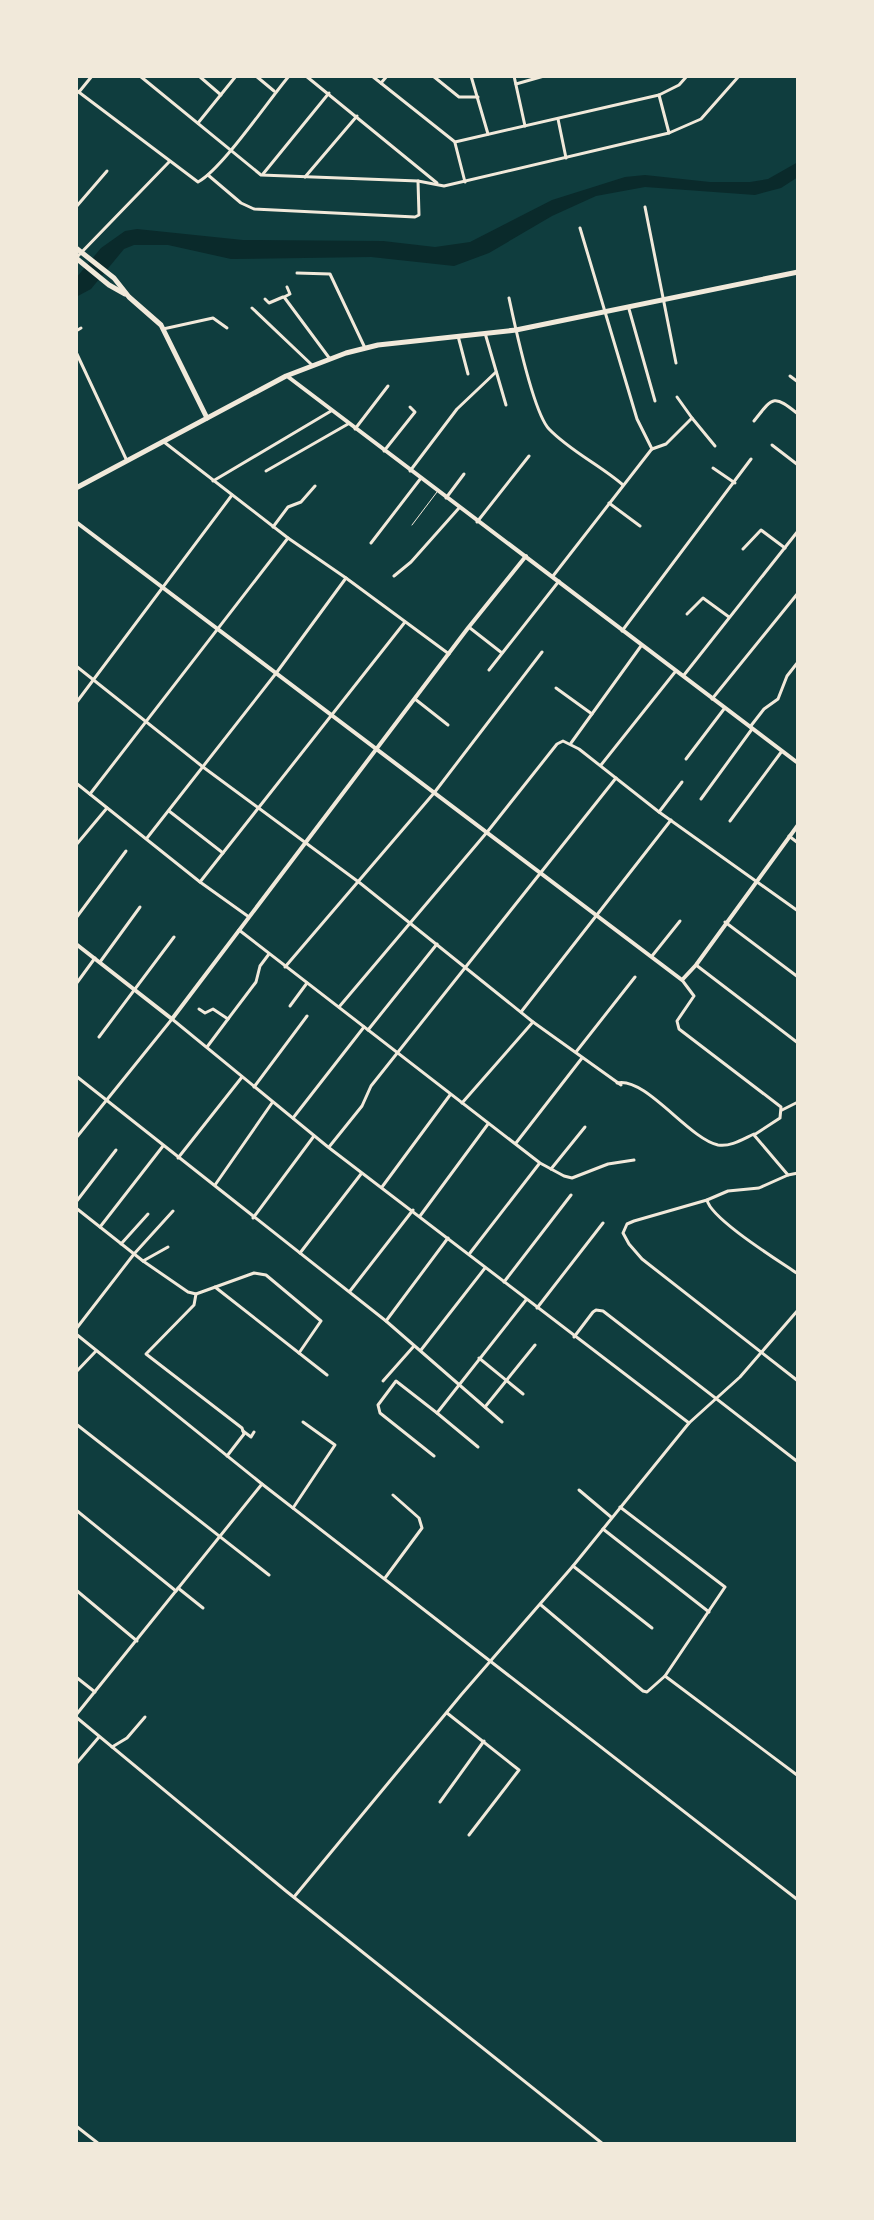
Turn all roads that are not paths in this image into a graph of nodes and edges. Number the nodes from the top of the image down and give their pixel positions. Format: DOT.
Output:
graph roads {
  1 [pos="92,76"];
  2 [pos="140,76"];
  3 [pos="199,76"];
  4 [pos="236,76"];
  5 [pos="256,76"];
  6 [pos="289,76"];
  7 [pos="306,76"];
  8 [pos="372,76"];
  9 [pos="387,76"];
  10 [pos="433,76"];
  11 [pos="471,76"];
  12 [pos="514,76"];
  13 [pos="544,76"];
  14 [pos="687,76"];
  15 [pos="739,76"];
  16 [pos="381,83"];
  17 [pos="516,84"];
  18 [pos="78,91"];
  19 [pos="275,92"];
  20 [pos="329,93"];
  21 [pos="221,95"];
  22 [pos="659,95"];
  23 [pos="478,97"];
  24 [pos="357,116"];
  25 [pos="558,119"];
  26 [pos="198,124"];
  27 [pos="525,126"];
  28 [pos="669,133"];
  29 [pos="489,135"];
  30 [pos="455,142"];
  31 [pos="229,150"];
  32 [pos="566,159"];
  33 [pos="169,162"];
  34 [pos="107,171"];
  35 [pos="208,175"];
  36 [pos="261,175"];
  37 [pos="305,177"];
  38 [pos="418,181"];
  39 [pos="465,182"];
  40 [pos="440,186"];
  41 [pos="76,207"];
  42 [pos="645,207"];
  43 [pos="580,228"];
  44 [pos="82,252"];
  45 [pos="78,259"];
  46 [pos="798,272"];
  47 [pos="297,273"];
  48 [pos="287,287"];
  49 [pos="129,297"];
  50 [pos="284,297"];
  51 [pos="509,298"];
  52 [pos="265,299"];
  53 [pos="663,299"];
  54 [pos="629,307"];
  55 [pos="252,308"];
  56 [pos="607,312"];
  57 [pos="81,328"];
  58 [pos="227,328"];
  59 [pos="163,329"];
  60 [pos="516,330"];
  61 [pos="76,331"];
  62 [pos="485,333"];
  63 [pos="458,336"];
  64 [pos="365,348"];
  65 [pos="76,352"];
  66 [pos="330,359"];
  67 [pos="676,363"];
  68 [pos="312,365"];
  69 [pos="496,372"];
  70 [pos="468,374"];
  71 [pos="286,376"];
  72 [pos="790,376"];
  73 [pos="798,382"];
  74 [pos="388,386"];
  75 [pos="677,397"];
  76 [pos="655,401"];
  77 [pos="506,405"];
  78 [pos="410,407"];
  79 [pos="331,411"];
  80 [pos="798,414"];
  81 [pos="207,418"];
  82 [pos="692,418"];
  83 [pos="754,421"];
  84 [pos="348,424"];
  85 [pos="355,429"];
  86 [pos="164,442"];
  87 [pos="772,445"];
  88 [pos="715,446"];
  89 [pos="652,449"];
  90 [pos="384,451"];
  91 [pos="529,456"];
  92 [pos="751,459"];
  93 [pos="127,461"];
  94 [pos="798,465"];
  95 [pos="713,468"];
  96 [pos="266,471"];
  97 [pos="410,471"];
  98 [pos="464,474"];
  99 [pos="421,478"];
  100 [pos="213,481"];
  101 [pos="735,483"];
  102 [pos="623,485"];
  103 [pos="315,486"];
  104 [pos="76,488"];
  105 [pos="438,492"];
  106 [pos="232,495"];
  107 [pos="446,498"];
  108 [pos="609,503"];
  109 [pos="459,508"];
  110 [pos="76,522"];
  111 [pos="477,522"];
  112 [pos="412,525"];
  113 [pos="640,526"];
  114 [pos="273,527"];
  115 [pos="798,531"];
  116 [pos="288,538"];
  117 [pos="371,543"];
  118 [pos="785,548"];
  119 [pos="743,549"];
  120 [pos="526,556"];
  121 [pos="394,576"];
  122 [pos="553,576"];
  123 [pos="346,578"];
  124 [pos="559,581"];
  125 [pos="162,587"];
  126 [pos="798,593"];
  127 [pos="687,614"];
  128 [pos="729,617"];
  129 [pos="405,622"];
  130 [pos="468,628"];
  131 [pos="217,630"];
  132 [pos="622,631"];
  133 [pos="641,646"];
  134 [pos="542,652"];
  135 [pos="502,653"];
  136 [pos="449,654"];
  137 [pos="798,662"];
  138 [pos="76,666"];
  139 [pos="489,670"];
  140 [pos="277,672"];
  141 [pos="675,672"];
  142 [pos="682,677"];
  143 [pos="94,681"];
  144 [pos="556,688"];
  145 [pos="415,699"];
  146 [pos="712,699"];
  147 [pos="76,703"];
  148 [pos="724,709"];
  149 [pos="332,714"];
  150 [pos="592,714"];
  151 [pos="147,723"];
  152 [pos="448,725"];
  153 [pos="751,728"];
  154 [pos="571,743"];
  155 [pos="377,750"];
  156 [pos="782,751"];
  157 [pos="798,754"];
  158 [pos="686,759"];
  159 [pos="796,762"];
  160 [pos="601,765"];
  161 [pos="203,767"];
  162 [pos="616,778"];
  163 [pos="682,782"];
  164 [pos="76,783"];
  165 [pos="434,793"];
  166 [pos="90,794"];
  167 [pos="701,799"];
  168 [pos="258,807"];
  169 [pos="108,808"];
  170 [pos="169,811"];
  171 [pos="659,812"];
  172 [pos="671,820"];
  173 [pos="730,821"];
  174 [pos="798,825"];
  175 [pos="488,831"];
  176 [pos="789,836"];
  177 [pos="147,838"];
  178 [pos="305,843"];
  179 [pos="798,843"];
  180 [pos="76,845"];
  181 [pos="126,851"];
  182 [pos="224,854"];
  183 [pos="543,872"];
  184 [pos="756,880"];
  185 [pos="200,882"];
  186 [pos="360,883"];
  187 [pos="140,907"];
  188 [pos="798,911"];
  189 [pos="596,914"];
  190 [pos="249,917"];
  191 [pos="76,918"];
  192 [pos="680,921"];
  193 [pos="725,922"];
  194 [pos="410,924"];
  195 [pos="239,930"];
  196 [pos="174,937"];
  197 [pos="76,944"];
  198 [pos="437,944"];
  199 [pos="269,954"];
  200 [pos="652,956"];
  201 [pos="97,960"];
  202 [pos="696,965"];
  203 [pos="285,967"];
  204 [pos="467,969"];
  205 [pos="635,977"];
  206 [pos="798,977"];
  207 [pos="682,980"];
  208 [pos="307,983"];
  209 [pos="76,984"];
  210 [pos="136,990"];
  211 [pos="290,1006"];
  212 [pos="339,1007"];
  213 [pos="199,1009"];
  214 [pos="521,1012"];
  215 [pos="307,1016"];
  216 [pos="172,1019"];
  217 [pos="228,1019"];
  218 [pos="533,1022"];
  219 [pos="366,1029"];
  220 [pos="99,1037"];
  221 [pos="798,1043"];
  222 [pos="207,1047"];
  223 [pos="576,1052"];
  224 [pos="397,1054"];
  225 [pos="582,1058"];
  226 [pos="76,1076"];
  227 [pos="242,1077"];
  228 [pos="254,1087"];
  229 [pos="450,1095"];
  230 [pos="106,1101"];
  231 [pos="798,1102"];
  232 [pos="272,1103"];
  233 [pos="462,1104"];
  234 [pos="782,1110"];
  235 [pos="293,1118"];
  236 [pos="488,1124"];
  237 [pos="585,1127"];
  238 [pos="755,1133"];
  239 [pos="314,1136"];
  240 [pos="76,1138"];
  241 [pos="515,1145"];
  242 [pos="163,1146"];
  243 [pos="328,1147"];
  244 [pos="116,1150"];
  245 [pos="178,1158"];
  246 [pos="634,1160"];
  247 [pos="540,1163"];
  248 [pos="551,1169"];
  249 [pos="362,1173"];
  250 [pos="798,1173"];
  251 [pos="788,1175"];
  252 [pos="215,1186"];
  253 [pos="382,1187"];
  254 [pos="571,1195"];
  255 [pos="707,1200"];
  256 [pos="76,1202"];
  257 [pos="76,1208"];
  258 [pos="413,1210"];
  259 [pos="173,1211"];
  260 [pos="148,1214"];
  261 [pos="420,1216"];
  262 [pos="253,1218"];
  263 [pos="603,1223"];
  264 [pos="100,1227"];
  265 [pos="448,1238"];
  266 [pos="121,1244"];
  267 [pos="168,1247"];
  268 [pos="300,1253"];
  269 [pos="470,1253"];
  270 [pos="134,1254"];
  271 [pos="143,1261"];
  272 [pos="486,1267"];
  273 [pos="798,1274"];
  274 [pos="504,1282"];
  275 [pos="215,1287"];
  276 [pos="350,1291"];
  277 [pos="196,1294"];
  278 [pos="526,1300"];
  279 [pos="537,1308"];
  280 [pos="798,1310"];
  281 [pos="386,1321"];
  282 [pos="76,1329"];
  283 [pos="76,1334"];
  284 [pos="574,1337"];
  285 [pos="535,1345"];
  286 [pos="414,1346"];
  287 [pos="421,1350"];
  288 [pos="96,1351"];
  289 [pos="299,1353"];
  290 [pos="762,1354"];
  291 [pos="479,1358"];
  292 [pos="76,1372"];
  293 [pos="327,1375"];
  294 [pos="506,1380"];
  295 [pos="383,1381"];
  296 [pos="798,1381"];
  297 [pos="458,1384"];
  298 [pos="523,1394"];
  299 [pos="717,1399"];
  300 [pos="485,1407"];
  301 [pos="437,1413"];
  302 [pos="303,1422"];
  303 [pos="502,1422"];
  304 [pos="689,1423"];
  305 [pos="76,1424"];
  306 [pos="243,1431"];
  307 [pos="254,1432"];
  308 [pos="478,1447"];
  309 [pos="227,1456"];
  310 [pos="434,1456"];
  311 [pos="798,1462"];
  312 [pos="262,1484"];
  313 [pos="579,1490"];
  314 [pos="393,1495"];
  315 [pos="620,1507"];
  316 [pos="293,1508"];
  317 [pos="76,1510"];
  318 [pos="611,1517"];
  319 [pos="603,1529"];
  320 [pos="221,1538"];
  321 [pos="573,1566"];
  322 [pos="269,1575"];
  323 [pos="385,1578"];
  324 [pos="76,1590"];
  325 [pos="177,1590"];
  326 [pos="541,1605"];
  327 [pos="203,1608"];
  328 [pos="709,1612"];
  329 [pos="652,1628"];
  330 [pos="137,1641"];
  331 [pos="491,1661"];
  332 [pos="665,1676"];
  333 [pos="76,1677"];
  334 [pos="96,1693"];
  335 [pos="447,1713"];
  336 [pos="76,1716"];
  337 [pos="145,1717"];
  338 [pos="99,1737"];
  339 [pos="484,1741"];
  340 [pos="112,1747"];
  341 [pos="76,1764"];
  342 [pos="797,1775"];
  343 [pos="440,1802"];
  344 [pos="469,1835"];
  345 [pos="294,1897"];
  346 [pos="798,1900"];
  347 [pos="76,2126"];
  348 [pos="99,2144"];
  349 [pos="603,2144"];
  1 -- 18 [label="street"];
  2 -- 26 [label="street"];
  3 -- 21 [label="street"];
  4 -- 21 [label="street"];
  5 -- 19 [label="street"];
  6 -- 19 [label="street"];
  7 -- 20 [label="street"];
  8 -- 16 [label="street"];
  9 -- 16 [label="street"];
  10 -- 23 [label="street"];
  11 -- 23 [label="street"];
  12 -- 17 [label="street"];
  13 -- 17 [label="street"];
  14 -- 22 [label="street"];
  15 -- 28 [label="street"];
  16 -- 30 [label="street"];
  17 -- 27 [label="street"];
  18 -- 33 [label="street"];
  19 -- 31 [label="street"];
  20 -- 24 [label="street"];
  20 -- 36 [label="street"];
  21 -- 26 [label="street"];
  22 -- 25 [label="street"];
  22 -- 28 [label="street"];
  23 -- 29 [label="street"];
  24 -- 37 [label="street"];
  24 -- 40 [label="street"];
  25 -- 27 [label="street"];
  25 -- 32 [label="street"];
  26 -- 31 [label="street"];
  27 -- 29 [label="street"];
  28 -- 32 [label="street"];
  29 -- 30 [label="street"];
  30 -- 39 [label="street"];
  31 -- 35 [label="street"];
  31 -- 36 [label="street"];
  32 -- 39 [label="street"];
  33 -- 35 [label="street"];
  33 -- 44 [label="street"];
  34 -- 41 [label="street"];
  35 -- 38 [label="street"];
  36 -- 37 [label="street"];
  37 -- 38 [label="street"];
  38 -- 40 [label="street"];
  39 -- 40 [label="street"];
  42 -- 53 [label="street"];
  43 -- 56 [label="street"];
  44 -- 45 [label="street"];
  44 -- 49 [label="main road"];
  45 -- 49 [label="main road"];
  46 -- 53 [label="main road"];
  47 -- 64 [label="street"];
  48 -- 50 [label="street"];
  49 -- 59 [label="main road"];
  50 -- 52 [label="street"];
  50 -- 66 [label="street"];
  51 -- 60 [label="street"];
  53 -- 54 [label="main road"];
  53 -- 67 [label="street"];
  54 -- 56 [label="main road"];
  54 -- 76 [label="street"];
  55 -- 68 [label="street"];
  56 -- 60 [label="main road"];
  56 -- 89 [label="street"];
  57 -- 61 [label="street"];
  58 -- 59 [label="street"];
  59 -- 81 [label="main road"];
  60 -- 62 [label="main road"];
  60 -- 102 [label="street"];
  62 -- 63 [label="main road"];
  62 -- 69 [label="street"];
  63 -- 64 [label="main road"];
  63 -- 70 [label="street"];
  64 -- 66 [label="main road"];
  65 -- 93 [label="street"];
  66 -- 68 [label="main road"];
  68 -- 71 [label="main road"];
  69 -- 77 [label="street"];
  69 -- 97 [label="street"];
  71 -- 79 [label="street"];
  71 -- 81 [label="main road"];
  72 -- 73 [label="street"];
  74 -- 85 [label="street"];
  75 -- 82 [label="street"];
  78 -- 90 [label="street"];
  79 -- 84 [label="street"];
  79 -- 100 [label="street"];
  80 -- 83 [label="street"];
  81 -- 86 [label="main road"];
  82 -- 88 [label="street"];
  82 -- 89 [label="street"];
  84 -- 85 [label="street"];
  84 -- 96 [label="street"];
  85 -- 90 [label="street"];
  86 -- 93 [label="main road"];
  86 -- 100 [label="street"];
  87 -- 94 [label="street"];
  89 -- 102 [label="street"];
  90 -- 97 [label="street"];
  91 -- 111 [label="street"];
  92 -- 101 [label="street"];
  93 -- 104 [label="main road"];
  95 -- 101 [label="street"];
  97 -- 99 [label="street"];
  98 -- 107 [label="street"];
  99 -- 105 [label="street"];
  99 -- 117 [label="street"];
  100 -- 106 [label="street"];
  101 -- 132 [label="street"];
  102 -- 108 [label="street"];
  103 -- 114 [label="street"];
  105 -- 107 [label="street"];
  105 -- 112 [label="lane"];
  106 -- 114 [label="street"];
  106 -- 125 [label="street"];
  107 -- 109 [label="street"];
  108 -- 113 [label="street"];
  108 -- 122 [label="street"];
  109 -- 111 [label="street"];
  109 -- 121 [label="street"];
  110 -- 125 [label="street"];
  111 -- 120 [label="street"];
  114 -- 116 [label="street"];
  115 -- 118 [label="street"];
  116 -- 123 [label="street"];
  116 -- 131 [label="street"];
  118 -- 119 [label="street"];
  118 -- 128 [label="street"];
  120 -- 122 [label="street"];
  120 -- 130 [label="street"];
  122 -- 124 [label="street"];
  123 -- 129 [label="street"];
  123 -- 140 [label="street"];
  124 -- 132 [label="street"];
  124 -- 135 [label="street"];
  125 -- 131 [label="street"];
  125 -- 143 [label="street"];
  126 -- 146 [label="street"];
  127 -- 128 [label="street"];
  128 -- 142 [label="street"];
  129 -- 136 [label="street"];
  129 -- 149 [label="street"];
  130 -- 135 [label="street"];
  130 -- 136 [label="street"];
  131 -- 140 [label="street"];
  131 -- 151 [label="street"];
  132 -- 133 [label="street"];
  133 -- 141 [label="street"];
  133 -- 150 [label="street"];
  134 -- 165 [label="street"];
  135 -- 139 [label="street"];
  136 -- 145 [label="street"];
  137 -- 153 [label="street"];
  138 -- 143 [label="street"];
  140 -- 149 [label="street"];
  140 -- 161 [label="street"];
  141 -- 142 [label="street"];
  141 -- 160 [label="street"];
  142 -- 146 [label="street"];
  143 -- 147 [label="street"];
  143 -- 151 [label="street"];
  144 -- 150 [label="street"];
  145 -- 152 [label="street"];
  145 -- 155 [label="street"];
  146 -- 148 [label="street"];
  148 -- 153 [label="street"];
  148 -- 158 [label="street"];
  149 -- 155 [label="street"];
  149 -- 168 [label="street"];
  150 -- 154 [label="street"];
  151 -- 161 [label="street"];
  151 -- 166 [label="street"];
  153 -- 156 [label="street"];
  153 -- 167 [label="street"];
  154 -- 160 [label="street"];
  154 -- 175 [label="street"];
  155 -- 165 [label="street"];
  155 -- 178 [label="street"];
  156 -- 159 [label="street"];
  156 -- 173 [label="street"];
  157 -- 159 [label="street"];
  160 -- 162 [label="street"];
  161 -- 168 [label="street"];
  161 -- 170 [label="street"];
  162 -- 171 [label="street"];
  162 -- 183 [label="street"];
  163 -- 171 [label="street"];
  164 -- 166 [label="street"];
  165 -- 175 [label="street"];
  165 -- 186 [label="street"];
  166 -- 169 [label="street"];
  168 -- 178 [label="street"];
  168 -- 182 [label="street"];
  169 -- 177 [label="street"];
  169 -- 180 [label="street"];
  170 -- 177 [label="street"];
  170 -- 182 [label="street"];
  171 -- 172 [label="street"];
  172 -- 184 [label="street"];
  172 -- 189 [label="street"];
  174 -- 176 [label="street"];
  175 -- 183 [label="street"];
  175 -- 194 [label="street"];
  176 -- 179 [label="street"];
  176 -- 184 [label="street"];
  177 -- 185 [label="street"];
  178 -- 186 [label="street"];
  178 -- 190 [label="street"];
  181 -- 191 [label="street"];
  182 -- 185 [label="street"];
  183 -- 189 [label="street"];
  183 -- 204 [label="street"];
  184 -- 188 [label="street"];
  184 -- 193 [label="street"];
  185 -- 190 [label="street"];
  186 -- 194 [label="street"];
  186 -- 203 [label="street"];
  187 -- 201 [label="street"];
  189 -- 200 [label="street"];
  189 -- 214 [label="street"];
  190 -- 195 [label="street"];
  192 -- 200 [label="street"];
  193 -- 202 [label="street"];
  193 -- 206 [label="street"];
  194 -- 198 [label="street"];
  194 -- 212 [label="street"];
  195 -- 199 [label="street"];
  195 -- 216 [label="street"];
  196 -- 210 [label="street"];
  197 -- 201 [label="street"];
  198 -- 204 [label="street"];
  198 -- 219 [label="street"];
  199 -- 203 [label="street"];
  199 -- 217 [label="street"];
  200 -- 207 [label="street"];
  201 -- 209 [label="street"];
  201 -- 210 [label="street"];
  202 -- 207 [label="street"];
  202 -- 221 [label="street"];
  203 -- 208 [label="street"];
  204 -- 214 [label="street"];
  204 -- 224 [label="street"];
  205 -- 223 [label="street"];
  207 -- 234 [label="street"];
  208 -- 211 [label="street"];
  208 -- 212 [label="street"];
  210 -- 216 [label="street"];
  210 -- 220 [label="street"];
  212 -- 219 [label="street"];
  213 -- 217 [label="street"];
  214 -- 218 [label="street"];
  215 -- 228 [label="street"];
  216 -- 222 [label="street"];
  216 -- 230 [label="street"];
  217 -- 222 [label="street"];
  218 -- 223 [label="street"];
  218 -- 233 [label="street"];
  219 -- 224 [label="street"];
  219 -- 235 [label="street"];
  222 -- 227 [label="street"];
  223 -- 225 [label="street"];
  224 -- 229 [label="street"];
  224 -- 243 [label="street"];
  225 -- 238 [label="street"];
  225 -- 241 [label="street"];
  226 -- 230 [label="street"];
  227 -- 228 [label="street"];
  227 -- 245 [label="street"];
  228 -- 232 [label="street"];
  229 -- 233 [label="street"];
  229 -- 253 [label="street"];
  230 -- 240 [label="street"];
  230 -- 242 [label="street"];
  231 -- 234 [label="street"];
  232 -- 235 [label="street"];
  232 -- 252 [label="street"];
  233 -- 236 [label="street"];
  234 -- 238 [label="street"];
  235 -- 239 [label="street"];
  236 -- 241 [label="street"];
  236 -- 261 [label="street"];
  237 -- 248 [label="street"];
  238 -- 251 [label="street"];
  239 -- 243 [label="street"];
  239 -- 262 [label="street"];
  241 -- 247 [label="street"];
  242 -- 245 [label="street"];
  242 -- 264 [label="street"];
  243 -- 249 [label="street"];
  244 -- 256 [label="street"];
  245 -- 252 [label="street"];
  246 -- 248 [label="street"];
  247 -- 248 [label="street"];
  247 -- 269 [label="street"];
  249 -- 253 [label="street"];
  249 -- 268 [label="street"];
  250 -- 251 [label="street"];
  251 -- 255 [label="street"];
  252 -- 262 [label="street"];
  253 -- 258 [label="street"];
  254 -- 274 [label="street"];
  255 -- 273 [label="street"];
  255 -- 290 [label="street"];
  257 -- 264 [label="street"];
  258 -- 261 [label="street"];
  258 -- 276 [label="street"];
  259 -- 270 [label="street"];
  260 -- 266 [label="street"];
  261 -- 265 [label="street"];
  262 -- 268 [label="street"];
  263 -- 279 [label="street"];
  264 -- 266 [label="street"];
  265 -- 269 [label="street"];
  265 -- 281 [label="street"];
  266 -- 270 [label="street"];
  267 -- 271 [label="street"];
  268 -- 276 [label="street"];
  269 -- 272 [label="street"];
  270 -- 271 [label="street"];
  270 -- 282 [label="street"];
  271 -- 277 [label="street"];
  272 -- 274 [label="street"];
  272 -- 287 [label="street"];
  274 -- 278 [label="street"];
  275 -- 277 [label="street"];
  275 -- 289 [label="street"];
  275 -- 289 [label="street"];
  276 -- 281 [label="street"];
  277 -- 306 [label="street"];
  278 -- 279 [label="street"];
  278 -- 291 [label="street"];
  279 -- 284 [label="street"];
  280 -- 290 [label="street"];
  281 -- 286 [label="street"];
  283 -- 288 [label="street"];
  284 -- 299 [label="street"];
  284 -- 304 [label="street"];
  285 -- 294 [label="street"];
  286 -- 287 [label="street"];
  286 -- 295 [label="street"];
  287 -- 297 [label="street"];
  288 -- 292 [label="street"];
  288 -- 309 [label="street"];
  289 -- 293 [label="street"];
  290 -- 296 [label="street"];
  290 -- 299 [label="street"];
  291 -- 294 [label="street"];
  291 -- 297 [label="street"];
  294 -- 298 [label="street"];
  294 -- 300 [label="street"];
  297 -- 300 [label="street"];
  297 -- 301 [label="street"];
  299 -- 304 [label="street"];
  299 -- 311 [label="street"];
  300 -- 303 [label="street"];
  301 -- 308 [label="street"];
  301 -- 310 [label="street"];
  302 -- 316 [label="street"];
  304 -- 315 [label="street"];
  305 -- 320 [label="street"];
  306 -- 307 [label="street"];
  306 -- 309 [label="street"];
  309 -- 312 [label="street"];
  312 -- 316 [label="street"];
  312 -- 320 [label="street"];
  313 -- 318 [label="street"];
  314 -- 323 [label="street"];
  315 -- 318 [label="street"];
  315 -- 328 [label="street"];
  316 -- 323 [label="street"];
  317 -- 325 [label="street"];
  318 -- 319 [label="street"];
  319 -- 321 [label="street"];
  319 -- 328 [label="street"];
  320 -- 322 [label="street"];
  320 -- 325 [label="street"];
  321 -- 326 [label="street"];
  321 -- 329 [label="street"];
  323 -- 331 [label="street"];
  324 -- 330 [label="street"];
  325 -- 327 [label="street"];
  325 -- 330 [label="street"];
  326 -- 331 [label="street"];
  326 -- 332 [label="street"];
  328 -- 332 [label="street"];
  330 -- 334 [label="street"];
  331 -- 335 [label="street"];
  331 -- 346 [label="street"];
  332 -- 342 [label="street"];
  333 -- 334 [label="street"];
  334 -- 336 [label="street"];
  335 -- 339 [label="street"];
  335 -- 345 [label="street"];
  336 -- 338 [label="street"];
  337 -- 340 [label="street"];
  338 -- 340 [label="street"];
  338 -- 341 [label="street"];
  339 -- 343 [label="street"];
  339 -- 344 [label="street"];
  340 -- 345 [label="street"];
  345 -- 349 [label="street"];
  347 -- 348 [label="street"];
}
